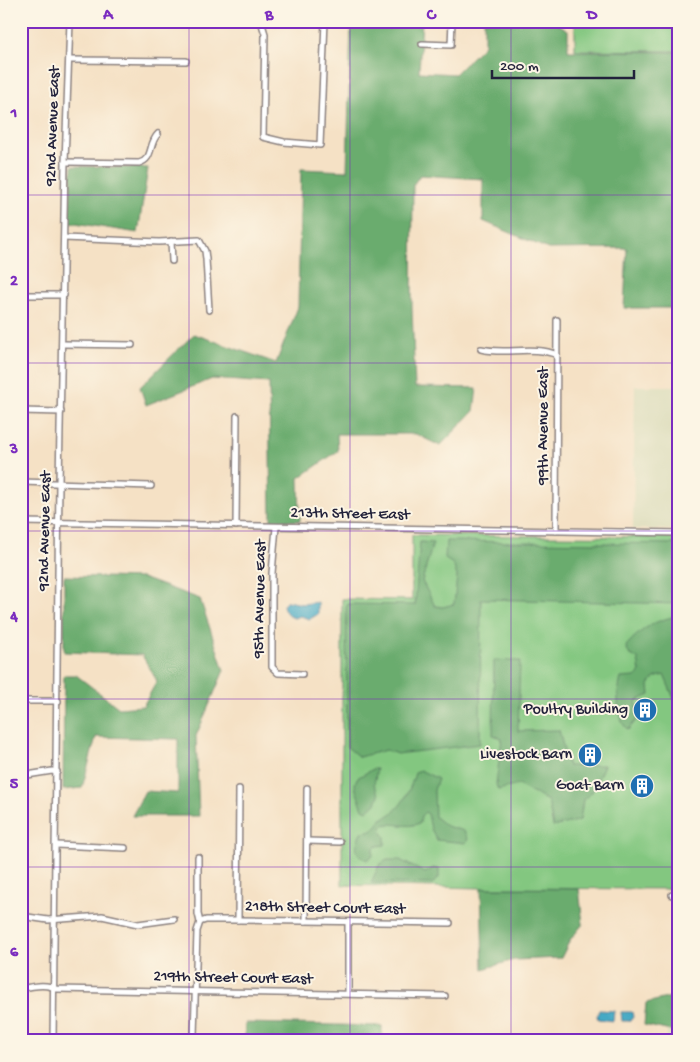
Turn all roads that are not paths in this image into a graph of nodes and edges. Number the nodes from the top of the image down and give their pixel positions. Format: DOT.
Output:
graph roads {
  1 [pos="70,21"];
  2 [pos="261,21"];
  3 [pos="325,21"];
  4 [pos="452,21"];
  5 [pos="422,44"];
  6 [pos="69,60"];
  7 [pos="186,62"];
  8 [pos="158,134"];
  9 [pos="65,162"];
  10 [pos="64,238"];
  11 [pos="171,241"];
  12 [pos="172,261"];
  13 [pos="21,295"];
  14 [pos="64,295"];
  15 [pos="209,310"];
  16 [pos="557,320"];
  17 [pos="63,344"];
  18 [pos="132,345"];
  19 [pos="481,349"];
  20 [pos="557,356"];
  21 [pos="21,411"];
  22 [pos="61,412"];
  23 [pos="238,416"];
  24 [pos="21,482"];
  25 [pos="59,482"];
  26 [pos="151,486"];
  27 [pos="21,522"];
  28 [pos="59,522"];
  29 [pos="236,526"];
  30 [pos="276,527"];
  31 [pos="556,531"];
  32 [pos="679,532"];
  33 [pos="302,674"];
  34 [pos="21,701"];
  35 [pos="58,701"];
  36 [pos="57,772"];
  37 [pos="21,776"];
  38 [pos="306,788"];
  39 [pos="239,789"];
  40 [pos="307,841"];
  41 [pos="340,842"];
  42 [pos="56,845"];
  43 [pos="125,848"];
  44 [pos="198,857"];
  45 [pos="679,894"];
  46 [pos="672,895"];
  47 [pos="21,916"];
  48 [pos="174,919"];
  49 [pos="55,920"];
  50 [pos="238,920"];
  51 [pos="306,921"];
  52 [pos="200,922"];
  53 [pos="348,922"];
  54 [pos="450,923"];
  55 [pos="53,987"];
  56 [pos="21,988"];
  57 [pos="195,991"];
  58 [pos="348,993"];
  59 [pos="445,996"];
  60 [pos="194,1036"];
  61 [pos="53,1041"];
  1 -- 6 [label="street, 92nd Avenue East"];
  2 -- 3 [label="street"];
  4 -- 5 [label="street"];
  6 -- 7 [label="street"];
  6 -- 9 [label="street, 92nd Avenue East"];
  8 -- 9 [label="street"];
  9 -- 10 [label="street, 92nd Avenue East"];
  10 -- 11 [label="street"];
  10 -- 14 [label="street, 92nd Avenue East"];
  11 -- 12 [label="street"];
  11 -- 15 [label="street"];
  13 -- 14 [label="street"];
  14 -- 17 [label="street, 92nd Avenue East"];
  16 -- 20 [label="street, 99th Avenue East"];
  17 -- 18 [label="street"];
  17 -- 22 [label="street, 92nd Avenue East"];
  19 -- 20 [label="street"];
  20 -- 31 [label="street, 99th Avenue East"];
  21 -- 22 [label="street"];
  22 -- 25 [label="street, 92nd Avenue East"];
  23 -- 29 [label="street"];
  24 -- 25 [label="street"];
  25 -- 26 [label="street"];
  25 -- 28 [label="street, 92nd Avenue East"];
  27 -- 28 [label="street, 213th Street East"];
  28 -- 29 [label="street, 213th Street East"];
  28 -- 35 [label="street, 92nd Avenue East"];
  29 -- 30 [label="street, 213th Street East"];
  30 -- 31 [label="street, 213th Street East"];
  30 -- 33 [label="street, 95th Avenue East"];
  31 -- 32 [label="street, 213th Street East"];
  34 -- 35 [label="street"];
  35 -- 36 [label="street, 92nd Avenue East"];
  36 -- 37 [label="street"];
  36 -- 42 [label="street, 92nd Avenue East"];
  38 -- 40 [label="street"];
  39 -- 50 [label="street"];
  40 -- 41 [label="street"];
  40 -- 51 [label="street"];
  42 -- 43 [label="street"];
  42 -- 49 [label="street, 92nd Avenue East"];
  44 -- 52 [label="street"];
  45 -- 46 [label="street"];
  47 -- 49 [label="street"];
  48 -- 49 [label="street"];
  49 -- 55 [label="street, 92nd Avenue East"];
  50 -- 51 [label="street, 218th Street Court East"];
  50 -- 52 [label="street, 218th Street Court East"];
  51 -- 53 [label="street, 218th Street Court East"];
  52 -- 57 [label="street"];
  53 -- 54 [label="street, 218th Street Court East"];
  53 -- 58 [label="street"];
  55 -- 56 [label="street, 219th Street Court East"];
  55 -- 57 [label="street, 219th Street Court East"];
  55 -- 61 [label="street, 92nd Avenue East"];
  57 -- 58 [label="street, 219th Street Court East"];
  57 -- 60 [label="street"];
  58 -- 59 [label="street, 219th Street Court East"];
}
